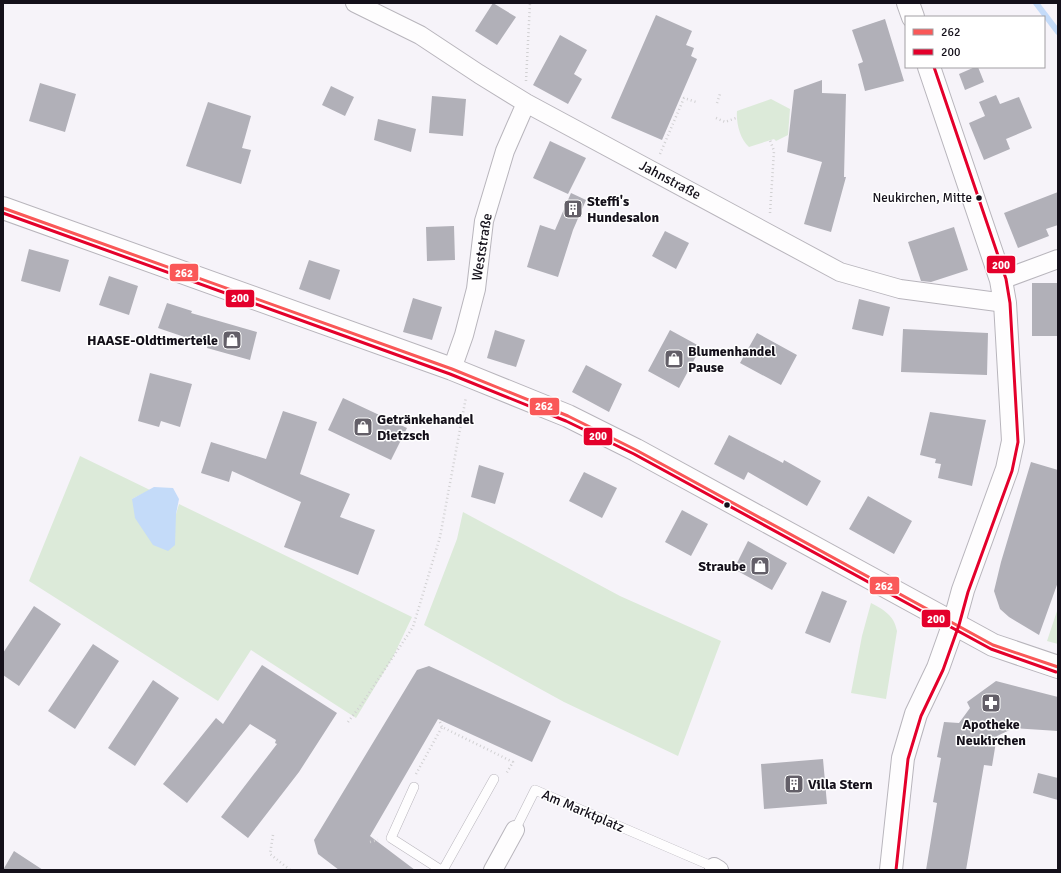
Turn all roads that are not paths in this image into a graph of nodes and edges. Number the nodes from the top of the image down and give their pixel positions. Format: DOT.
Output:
graph roads {
  1 [pos="355,3"];
  2 [pos="908,3"];
  3 [pos="913,16"];
  4 [pos="929,68"];
  5 [pos="526,103"];
  6 [pos="3,208"];
  7 [pos="1058,259"];
  8 [pos="1001,280"];
  9 [pos="1005,303"];
  10 [pos="461,373"];
  11 [pos="954,623"];
  12 [pos="1058,667"];
  13 [pos="494,779"];
  14 [pos="414,787"];
  15 [pos="515,830"];
  16 [pos="716,869"];
  17 [pos="442,870"];
  18 [pos="493,870"];
  19 [pos="891,870"];
  1 -- 5 [label="street, Jahnstraße"];
  2 -- 3 [label="main road"];
  4 -- 8 [label="main road"];
  5 -- 9 [label="street, Jahnstraße"];
  5 -- 10 [label="street, Weststraße"];
  6 -- 10 [label="main road"];
  7 -- 8 [label="street"];
  8 -- 9 [label="main road"];
  9 -- 11 [label="main road"];
  10 -- 11 [label="main road"];
  11 -- 12 [label="main road"];
  11 -- 19 [label="main road"];
  13 -- 17 [label="lane"];
  14 -- 17 [label="lane"];
  15 -- 16 [label="lane, Am Marktplatz"];
  15 -- 18 [label="street, Am Marktplatz"];
}
